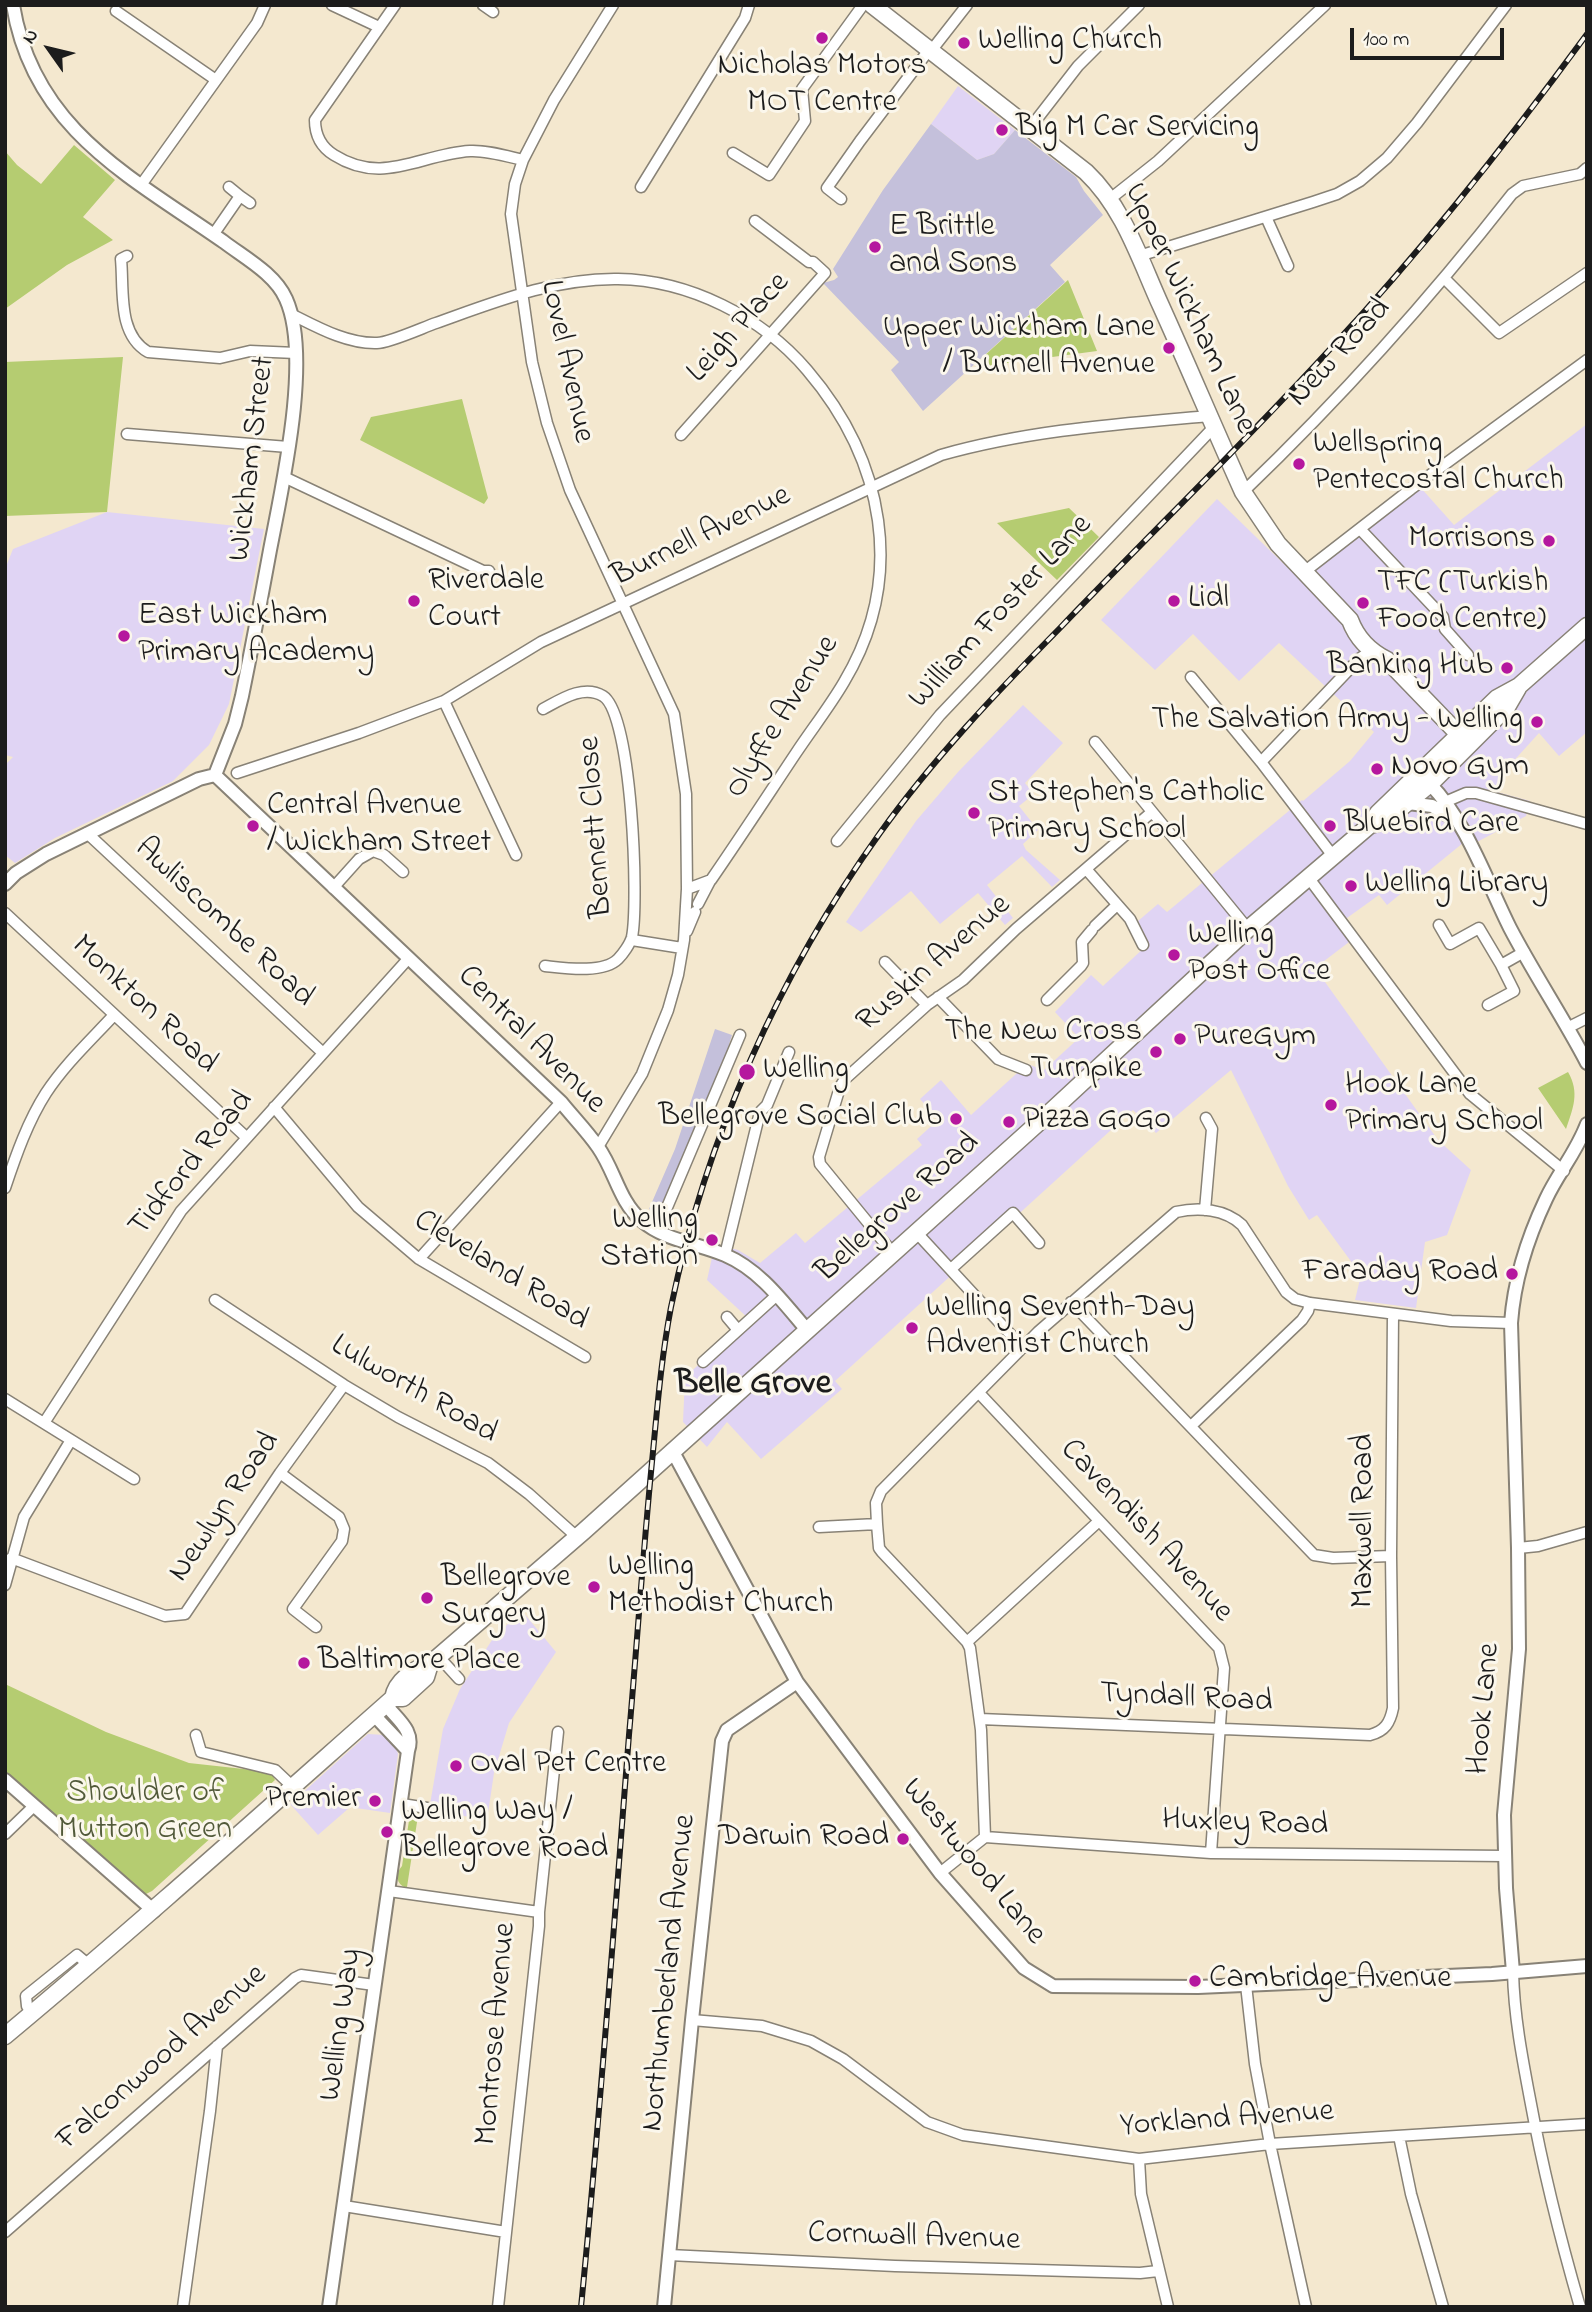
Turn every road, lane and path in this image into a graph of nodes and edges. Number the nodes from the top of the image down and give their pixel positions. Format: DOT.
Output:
graph roads {
  1 [pos="13,5"];
  2 [pos="265,5"];
  3 [pos="332,5"];
  4 [pos="395,5"];
  5 [pos="483,5"];
  6 [pos="613,5"];
  7 [pos="749,5"];
  8 [pos="863,5"];
  9 [pos="872,5"];
  10 [pos="967,5"];
  11 [pos="1139,5"];
  12 [pos="1325,5"];
  13 [pos="1506,5"];
  14 [pos="116,12"];
  15 [pos="493,12"];
  16 [pos="379,27"];
  17 [pos="930,51"];
  18 [pos="216,80"];
  19 [pos="1030,128"];
  20 [pos="733,153"];
  21 [pos="523,160"];
  22 [pos="1587,168"];
  23 [pos="141,185"];
  24 [pos="229,187"];
  25 [pos="641,187"];
  26 [pos="240,196"];
  27 [pos="841,198"];
  28 [pos="1110,199"];
  29 [pos="250,203"];
  30 [pos="1266,217"];
  31 [pos="755,221"];
  32 [pos="213,234"];
  33 [pos="127,256"];
  34 [pos="1139,256"];
  35 [pos="1288,266"];
  36 [pos="1587,273"];
  37 [pos="1445,279"];
  38 [pos="523,293"];
  39 [pos="291,314"];
  40 [pos="770,335"];
  41 [pos="296,353"];
  42 [pos="1587,360"];
  43 [pos="1212,422"];
  44 [pos="127,435"];
  45 [pos="681,435"];
  46 [pos="288,447"];
  47 [pos="284,477"];
  48 [pos="871,486"];
  49 [pos="1243,492"];
  50 [pos="1360,529"];
  51 [pos="489,571"];
  52 [pos="1304,572"];
  53 [pos="622,606"];
  54 [pos="1350,620"];
  55 [pos="1587,626"];
  56 [pos="1371,651"];
  57 [pos="1468,655"];
  58 [pos="1387,660"];
  59 [pos="1191,677"];
  60 [pos="444,701"];
  61 [pos="543,709"];
  62 [pos="1465,740"];
  63 [pos="1094,742"];
  64 [pos="1261,762"];
  65 [pos="237,773"];
  66 [pos="215,775"];
  67 [pos="1430,784"];
  68 [pos="1405,797"];
  69 [pos="1445,802"];
  70 [pos="1152,812"];
  71 [pos="1455,819"];
  72 [pos="1587,824"];
  73 [pos="87,833"];
  74 [pos="837,841"];
  75 [pos="516,855"];
  76 [pos="1333,856"];
  77 [pos="1086,869"];
  78 [pos="11,872"];
  79 [pos="403,872"];
  80 [pos="1308,877"];
  81 [pos="710,880"];
  82 [pos="5,884"];
  83 [pos="333,888"];
  84 [pos="687,889"];
  85 [pos="1118,905"];
  86 [pos="5,913"];
  87 [pos="1439,925"];
  88 [pos="1248,929"];
  89 [pos="632,940"];
  90 [pos="683,944"];
  91 [pos="1143,945"];
  92 [pos="1524,952"];
  93 [pos="408,959"];
  94 [pos="885,962"];
  95 [pos="1501,965"];
  96 [pos="545,966"];
  97 [pos="938,997"];
  98 [pos="1047,1000"];
  99 [pos="1488,1005"];
  100 [pos="928,1006"];
  101 [pos="114,1015"];
  102 [pos="1587,1018"];
  103 [pos="1567,1028"];
  104 [pos="740,1034"];
  105 [pos="789,1052"];
  106 [pos="323,1053"];
  107 [pos="1587,1063"];
  108 [pos="1026,1070"];
  109 [pos="561,1102"];
  110 [pos="274,1107"];
  111 [pos="1206,1118"];
  112 [pos="1587,1124"];
  113 [pos="246,1138"];
  114 [pos="598,1146"];
  115 [pos="1564,1171"];
  116 [pos="5,1188"];
  117 [pos="1205,1210"];
  118 [pos="657,1231"];
  119 [pos="916,1232"];
  120 [pos="1039,1242"];
  121 [pos="892,1252"];
  122 [pos="725,1255"];
  123 [pos="419,1259"];
  124 [pos="951,1269"];
  125 [pos="777,1295"];
  126 [pos="215,1300"];
  127 [pos="1071,1302"];
  128 [pos="1310,1303"];
  129 [pos="1393,1314"];
  130 [pos="727,1317"];
  131 [pos="1511,1323"];
  132 [pos="738,1330"];
  133 [pos="807,1330"];
  134 [pos="1023,1348"];
  135 [pos="585,1357"];
  136 [pos="703,1362"];
  137 [pos="344,1385"];
  138 [pos="979,1393"];
  139 [pos="5,1399"];
  140 [pos="44,1423"];
  141 [pos="1191,1426"];
  142 [pos="71,1440"];
  143 [pos="673,1450"];
  144 [pos="279,1473"];
  145 [pos="134,1479"];
  146 [pos="1099,1521"];
  147 [pos="877,1524"];
  148 [pos="818,1527"];
  149 [pos="1587,1532"];
  150 [pos="577,1537"];
  151 [pos="1518,1548"];
  152 [pos="1391,1556"];
  153 [pos="12,1558"];
  154 [pos="5,1585"];
  155 [pos="316,1628"];
  156 [pos="967,1642"];
  157 [pos="434,1661"];
  158 [pos="459,1679"];
  159 [pos="797,1682"];
  160 [pos="384,1706"];
  161 [pos="980,1718"];
  162 [pos="1387,1726"];
  163 [pos="1219,1728"];
  164 [pos="558,1732"];
  165 [pos="196,1735"];
  166 [pos="5,1780"];
  167 [pos="293,1787"];
  168 [pos="402,1804"];
  169 [pos="34,1806"];
  170 [pos="427,1808"];
  171 [pos="5,1834"];
  172 [pos="985,1837"];
  173 [pos="1211,1853"];
  174 [pos="1504,1856"];
  175 [pos="940,1873"];
  176 [pos="389,1891"];
  177 [pos="154,1910"];
  178 [pos="539,1912"];
  179 [pos="1587,1966"];
  180 [pos="1513,1972"];
  181 [pos="374,1985"];
  182 [pos="1246,1985"];
  183 [pos="692,2020"];
  184 [pos="5,2036"];
  185 [pos="216,2046"];
  186 [pos="1587,2124"];
  187 [pos="1535,2128"];
  188 [pos="1399,2136"];
  189 [pos="1270,2144"];
  190 [pos="1139,2160"];
  191 [pos="344,2206"];
  192 [pos="5,2232"];
  193 [pos="506,2232"];
  194 [pos="669,2255"];
  195 [pos="1158,2271"];
  196 [pos="183,2307"];
  197 [pos="329,2307"];
  198 [pos="498,2307"];
  199 [pos="664,2307"];
  200 [pos="1168,2307"];
  201 [pos="1306,2307"];
  202 [pos="1443,2307"];
  203 [pos="1580,2307"];
  1 -- 23 [label="street, Wickham Street"];
  2 -- 18 [label="street"];
  3 -- 16 [label="street"];
  4 -- 16 [label="street"];
  5 -- 15 [label="street"];
  6 -- 21 [label="street, Lovel Avenue"];
  7 -- 25 [label="street"];
  8 -- 20 [label="street"];
  9 -- 17 [label="main road, Upper Wickham Lane"];
  10 -- 17 [label="street"];
  11 -- 19 [label="street"];
  12 -- 28 [label="street"];
  13 -- 30 [label="street"];
  14 -- 18 [label="street"];
  16 -- 21 [label="street"];
  17 -- 19 [label="main road, Upper Wickham Lane"];
  17 -- 27 [label="street"];
  18 -- 23 [label="street"];
  19 -- 28 [label="main road, Upper Wickham Lane"];
  21 -- 38 [label="street, Lovel Avenue"];
  22 -- 37 [label="street, New Road"];
  23 -- 32 [label="street, Wickham Street"];
  24 -- 26 [label="street"];
  26 -- 29 [label="street"];
  26 -- 32 [label="street"];
  28 -- 34 [label="main road, Upper Wickham Lane"];
  30 -- 34 [label="street"];
  30 -- 35 [label="street"];
  31 -- 40 [label="street, Leigh Place"];
  32 -- 39 [label="street, Wickham Street"];
  33 -- 41 [label="street"];
  34 -- 43 [label="main road, Upper Wickham Lane"];
  36 -- 37 [label="street"];
  37 -- 49 [label="street, New Road"];
  38 -- 39 [label="street, Olyffe Avenue"];
  38 -- 40 [label="street, Olyffe Avenue"];
  38 -- 53 [label="street, Lovel Avenue"];
  39 -- 41 [label="street, Wickham Street"];
  40 -- 45 [label="street, Leigh Place"];
  40 -- 48 [label="street, Olyffe Avenue"];
  41 -- 46 [label="street, Wickham Street"];
  42 -- 50 [label="street"];
  43 -- 48 [label="street, Burnell Avenue"];
  43 -- 49 [label="main road, Upper Wickham Lane"];
  43 -- 74 [label="street, William Foster Lane"];
  44 -- 46 [label="street"];
  46 -- 47 [label="street, Wickham Street"];
  47 -- 51 [label="street"];
  47 -- 66 [label="street, Wickham Street"];
  48 -- 53 [label="street, Burnell Avenue"];
  48 -- 81 [label="street, Olyffe Avenue"];
  49 -- 52 [label="main road, Upper Wickham Lane"];
  50 -- 52 [label="street"];
  50 -- 57 [label="street"];
  52 -- 54 [label="main road, Upper Wickham Lane"];
  53 -- 60 [label="street, Burnell Avenue"];
  53 -- 84 [label="street, Lovel Avenue"];
  54 -- 56 [label="main road, Upper Wickham Lane"];
  54 -- 58 [label="main road, Upper Wickham Lane"];
  55 -- 62 [label="main road"];
  56 -- 58 [label="main road, Upper Wickham Lane"];
  56 -- 64 [label="street"];
  58 -- 62 [label="main road, Upper Wickham Lane"];
  59 -- 64 [label="street"];
  60 -- 65 [label="street, Burnell Avenue"];
  60 -- 75 [label="street"];
  61 -- 89 [label="street, Bennett Close"];
  62 -- 67 [label="main road"];
  62 -- 68 [label="main road"];
  63 -- 70 [label="street"];
  64 -- 76 [label="street"];
  66 -- 73 [label="street"];
  66 -- 83 [label="street, Central Avenue"];
  67 -- 68 [label="main road"];
  67 -- 69 [label="street"];
  68 -- 71 [label="street"];
  68 -- 76 [label="main road, Bellegrove Road"];
  69 -- 71 [label="street"];
  69 -- 72 [label="street"];
  70 -- 77 [label="street, Ruskin Avenue"];
  70 -- 88 [label="street"];
  71 -- 92 [label="street"];
  73 -- 78 [label="street"];
  73 -- 106 [label="street, Awliscombe Road"];
  76 -- 80 [label="main road, Bellegrove Road"];
  77 -- 85 [label="street"];
  77 -- 97 [label="street, Ruskin Avenue"];
  78 -- 82 [label="street"];
  79 -- 83 [label="street"];
  80 -- 88 [label="main road, Bellegrove Road"];
  80 -- 115 [label="street"];
  81 -- 84 [label="street"];
  81 -- 90 [label="street, Lovel Avenue"];
  83 -- 93 [label="street, Central Avenue"];
  84 -- 90 [label="street, Lovel Avenue"];
  85 -- 91 [label="street"];
  85 -- 98 [label="street"];
  86 -- 101 [label="street, Monkton Road"];
  87 -- 95 [label="street"];
  88 -- 119 [label="main road, Bellegrove Road"];
  89 -- 90 [label="street, Bennett Close"];
  89 -- 96 [label="street, Bennett Close"];
  90 -- 114 [label="street, Lovel Avenue"];
  92 -- 95 [label="street"];
  92 -- 103 [label="street"];
  93 -- 106 [label="street, Tidford Road"];
  93 -- 109 [label="street, Central Avenue"];
  94 -- 100 [label="street"];
  95 -- 99 [label="street"];
  97 -- 100 [label="street, Ruskin Avenue"];
  97 -- 108 [label="street"];
  100 -- 121 [label="street, Ruskin Avenue"];
  101 -- 113 [label="street, Monkton Road"];
  101 -- 116 [label="street"];
  102 -- 103 [label="street"];
  103 -- 107 [label="street"];
  104 -- 118 [label="street"];
  105 -- 122 [label="street"];
  106 -- 110 [label="street, Tidford Road"];
  109 -- 114 [label="street, Central Avenue"];
  109 -- 123 [label="street"];
  110 -- 113 [label="street, Tidford Road"];
  110 -- 123 [label="street, Cleveland Road"];
  111 -- 117 [label="street"];
  112 -- 115 [label="street, Hook Lane"];
  113 -- 140 [label="street, Tidford Road"];
  114 -- 118 [label="street, Central Avenue"];
  115 -- 131 [label="street, Hook Lane"];
  117 -- 127 [label="street"];
  117 -- 128 [label="street"];
  118 -- 122 [label="street, Central Avenue"];
  119 -- 121 [label="main road, Bellegrove Road"];
  119 -- 124 [label="street"];
  120 -- 124 [label="street"];
  121 -- 133 [label="main road, Bellegrove Road"];
  122 -- 125 [label="street, Central Avenue"];
  123 -- 135 [label="street, Cleveland Road"];
  124 -- 134 [label="street"];
  125 -- 132 [label="street"];
  125 -- 133 [label="street, Central Avenue"];
  126 -- 137 [label="street, Lulworth Road"];
  127 -- 134 [label="street"];
  127 -- 141 [label="street"];
  128 -- 129 [label="street"];
  128 -- 141 [label="street"];
  129 -- 131 [label="street"];
  129 -- 152 [label="street, Maxwell Road"];
  130 -- 132 [label="street"];
  131 -- 151 [label="street, Hook Lane"];
  132 -- 136 [label="street"];
  133 -- 143 [label="main road, Bellegrove Road"];
  134 -- 138 [label="street"];
  137 -- 144 [label="street, Newlyn Road"];
  137 -- 150 [label="street, Lulworth Road"];
  138 -- 146 [label="street, Cavendish Avenue"];
  138 -- 147 [label="street"];
  139 -- 140 [label="street"];
  140 -- 142 [label="street"];
  141 -- 152 [label="street"];
  142 -- 145 [label="street"];
  142 -- 153 [label="street"];
  143 -- 150 [label="main road, Bellegrove Road"];
  143 -- 159 [label="street, Westwood Lane"];
  144 -- 153 [label="street, Newlyn Road"];
  144 -- 155 [label="street"];
  146 -- 156 [label="street"];
  146 -- 163 [label="street, Cavendish Avenue"];
  147 -- 148 [label="street"];
  147 -- 156 [label="street"];
  149 -- 151 [label="street"];
  150 -- 157 [label="main road, Bellegrove Road"];
  151 -- 174 [label="street, Hook Lane"];
  152 -- 162 [label="street, Maxwell Road"];
  153 -- 154 [label="street"];
  156 -- 161 [label="street"];
  157 -- 158 [label="street"];
  157 -- 160 [label="main road, Bellegrove Road"];
  159 -- 175 [label="street, Westwood Lane"];
  159 -- 183 [label="street, Northumberland Avenue"];
  160 -- 167 [label="main road, Bellegrove Road"];
  160 -- 168 [label="street, Welling Way"];
  161 -- 163 [label="street, Tyndall Road"];
  161 -- 172 [label="street"];
  162 -- 163 [label="street, Tyndall Road"];
  163 -- 173 [label="street, Cavendish Avenue"];
  164 -- 178 [label="street"];
  165 -- 167 [label="street"];
  166 -- 169 [label="street"];
  167 -- 177 [label="main road, Bellegrove Road"];
  168 -- 170 [label="street"];
  168 -- 176 [label="street, Welling Way"];
  169 -- 171 [label="street"];
  169 -- 177 [label="street"];
  172 -- 173 [label="street, Huxley Road"];
  172 -- 175 [label="street"];
  173 -- 174 [label="street, Huxley Road"];
  174 -- 180 [label="street, Hook Lane"];
  175 -- 182 [label="street, Westwood Lane"];
  176 -- 178 [label="street, Montrose Avenue"];
  176 -- 181 [label="street, Welling Way"];
  177 -- 184 [label="main road, Bellegrove Road"];
  178 -- 193 [label="street, Montrose Avenue"];
  179 -- 180 [label="street, Westwood Lane"];
  180 -- 182 [label="street, Westwood Lane"];
  180 -- 187 [label="street, Hook Lane"];
  181 -- 185 [label="street, Falconwood Avenue"];
  181 -- 191 [label="street, Welling Way"];
  182 -- 189 [label="street"];
  183 -- 190 [label="street, Yorkland Avenue"];
  183 -- 194 [label="street, Northumberland Avenue"];
  185 -- 192 [label="street, Falconwood Avenue"];
  185 -- 196 [label="street"];
  186 -- 187 [label="street, Yorkland Avenue"];
  187 -- 188 [label="street, Yorkland Avenue"];
  187 -- 203 [label="street, Hook Lane"];
  188 -- 189 [label="street, Yorkland Avenue"];
  188 -- 202 [label="street"];
  189 -- 190 [label="street, Yorkland Avenue"];
  189 -- 201 [label="street"];
  190 -- 195 [label="street"];
  191 -- 193 [label="street"];
  191 -- 197 [label="street, Welling Way"];
  193 -- 198 [label="street, Montrose Avenue"];
  194 -- 195 [label="street, Cornwall Avenue"];
  194 -- 199 [label="street, Northumberland Avenue"];
  195 -- 200 [label="street"];
}
